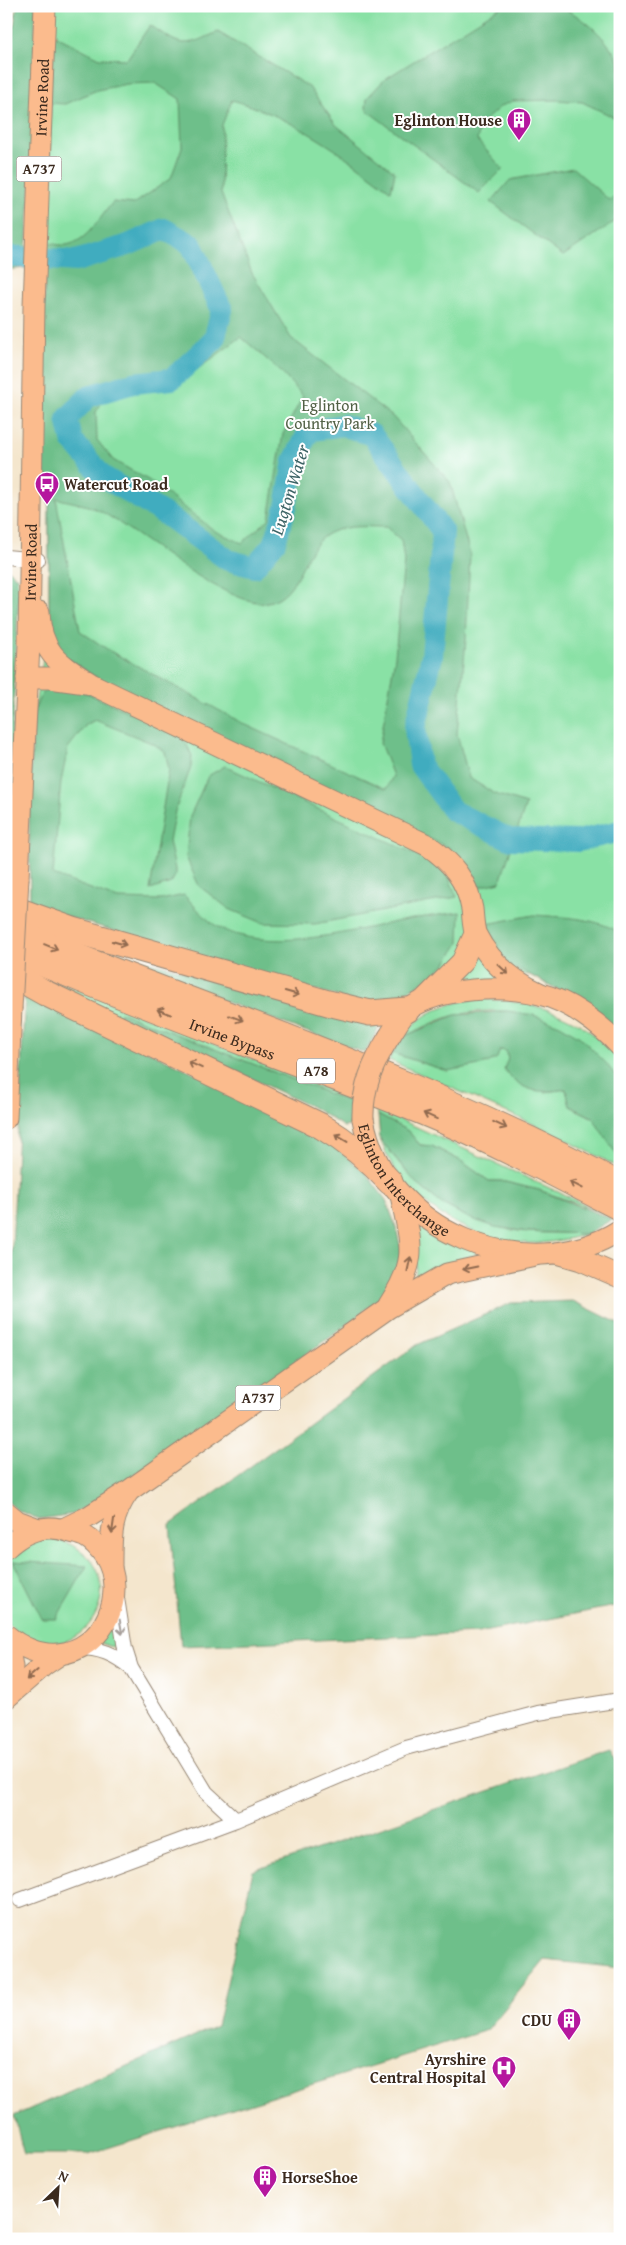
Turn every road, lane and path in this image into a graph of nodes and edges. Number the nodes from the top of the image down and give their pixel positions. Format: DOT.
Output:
graph roads {
  1 [pos="45,6"];
  2 [pos="6,557"];
  3 [pos="35,559"];
  4 [pos="28,656"];
  5 [pos="61,664"];
  6 [pos="26,678"];
  7 [pos="92,684"];
  8 [pos="6,906"];
  9 [pos="474,926"];
  10 [pos="6,928"];
  11 [pos="6,948"];
  12 [pos="6,971"];
  13 [pos="540,994"];
  14 [pos="415,1006"];
  15 [pos="620,1046"];
  16 [pos="6,1118"];
  17 [pos="620,1185"];
  18 [pos="395,1188"];
  19 [pos="620,1208"];
  20 [pos="620,1230"];
  21 [pos="545,1254"];
  22 [pos="620,1277"];
  23 [pos="388,1308"];
  24 [pos="130,1490"];
  25 [pos="6,1512"];
  26 [pos="36,1528"];
  27 [pos="63,1529"];
  28 [pos="6,1548"];
  29 [pos="113,1576"];
  30 [pos="7,1636"];
  31 [pos="68,1651"];
  32 [pos="131,1668"];
  33 [pos="6,1689"];
  34 [pos="6,1698"];
  35 [pos="619,1701"];
  36 [pos="236,1820"];
  37 [pos="20,1900"];
  1 -- 3 [label="main road, Irvine Road / A737"];
  2 -- 3 [label="street"];
  3 -- 4 [label="main road, Irvine Road / A737"];
  3 -- 5 [label="main road"];
  4 -- 5 [label="main road"];
  4 -- 6 [label="main road, Irvine Road / A737"];
  5 -- 7 [label="main road"];
  6 -- 7 [label="main road"];
  6 -- 16 [label="main road, Irvine Road / A737, bridge"];
  7 -- 9 [label="main road"];
  8 -- 14 [label="highway, one-way"];
  9 -- 13 [label="main road, one-way"];
  9 -- 14 [label="main road, Eglinton Interchange"];
  10 -- 17 [label="highway, Irvine Bypass / A78, one-way"];
  19 -- 11 [label="highway, Irvine Bypass / A78, one-way"];
  18 -- 12 [label="highway, one-way"];
  13 -- 14 [label="main road"];
  13 -- 15 [label="main road"];
  14 -- 18 [label="main road, Eglinton Interchange, bridge"];
  18 -- 21 [label="main road, Eglinton Interchange"];
  23 -- 18 [label="main road, A737, one-way"];
  20 -- 21 [label="main road, Eglinton Interchange"];
  21 -- 22 [label="main road, A737"];
  21 -- 23 [label="main road, A737, one-way"];
  23 -- 24 [label="main road, A737"];
  24 -- 27 [label="main road, A737"];
  24 -- 29 [label="main road, A737, one-way"];
  25 -- 26 [label="main road, A737"];
  26 -- 27 [label="main road, A737"];
  26 -- 28 [label="main road"];
  27 -- 29 [label="main road, A737"];
  29 -- 31 [label="main road, A737"];
  29 -- 32 [label="street, one-way"];
  30 -- 31 [label="main road"];
  30 -- 33 [label="main road"];
  31 -- 32 [label="street"];
  31 -- 34 [label="main road, A737, one-way"];
  32 -- 36 [label="street"];
  35 -- 36 [label="street"];
  36 -- 37 [label="street"];
}
